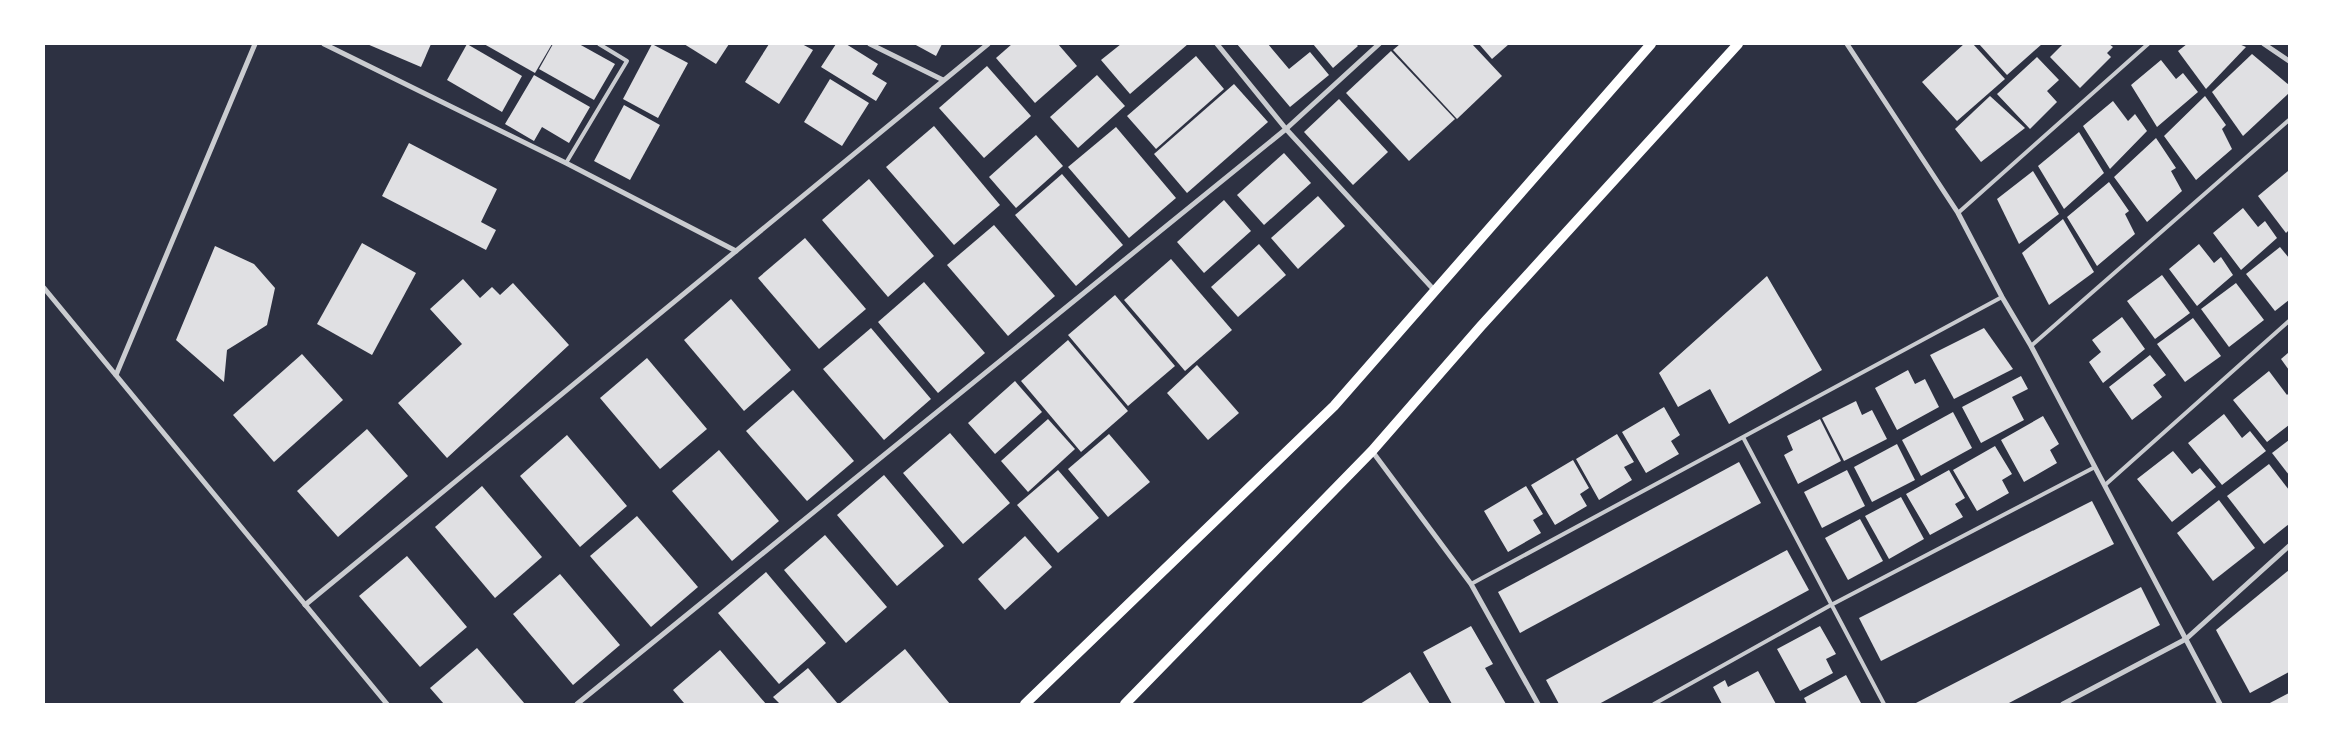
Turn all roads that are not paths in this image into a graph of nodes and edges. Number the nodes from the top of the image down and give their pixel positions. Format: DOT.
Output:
graph roads {
  1 [pos="255,44"];
  2 [pos="324,44"];
  3 [pos="598,44"];
  4 [pos="870,44"];
  5 [pos="988,44"];
  6 [pos="1217,44"];
  7 [pos="1379,44"];
  8 [pos="1650,44"];
  9 [pos="1738,44"];
  10 [pos="1846,44"];
  11 [pos="2148,44"];
  12 [pos="2264,44"];
  13 [pos="2289,61"];
  14 [pos="943,80"];
  15 [pos="2289,120"];
  16 [pos="1286,128"];
  17 [pos="566,164"];
  18 [pos="1958,213"];
  19 [pos="736,251"];
  20 [pos="44,288"];
  21 [pos="1436,292"];
  22 [pos="2002,297"];
  23 [pos="2289,321"];
  24 [pos="2031,346"];
  25 [pos="116,376"];
  26 [pos="1744,438"];
  27 [pos="1372,451"];
  28 [pos="2096,466"];
  29 [pos="2105,485"];
  30 [pos="2289,546"];
  31 [pos="1471,584"];
  32 [pos="304,605"];
  33 [pos="1831,605"];
  34 [pos="2186,639"];
  35 [pos="2066,703"];
  36 [pos="387,704"];
  37 [pos="577,704"];
  38 [pos="1025,704"];
  39 [pos="1125,704"];
  40 [pos="1538,704"];
  41 [pos="1654,704"];
  42 [pos="1884,704"];
  43 [pos="2220,704"];
  1 -- 25 [label="street"];
  2 -- 17 [label="street"];
  3 -- 17 [label="lane"];
  4 -- 14 [label="street"];
  5 -- 14 [label="street"];
  6 -- 16 [label="street"];
  7 -- 16 [label="street"];
  8 -- 21 [label="main road"];
  9 -- 27 [label="main road"];
  10 -- 18 [label="street"];
  11 -- 18 [label="lane"];
  12 -- 13 [label="street"];
  14 -- 19 [label="street"];
  15 -- 24 [label="lane"];
  16 -- 21 [label="street"];
  16 -- 37 [label="street"];
  17 -- 19 [label="street"];
  18 -- 22 [label="street"];
  19 -- 32 [label="street"];
  20 -- 25 [label="street"];
  21 -- 38 [label="main road"];
  22 -- 24 [label="street"];
  22 -- 26 [label="lane"];
  23 -- 29 [label="lane"];
  24 -- 28 [label="street"];
  25 -- 32 [label="street"];
  26 -- 31 [label="lane"];
  26 -- 33 [label="lane"];
  27 -- 31 [label="street"];
  27 -- 39 [label="main road"];
  28 -- 29 [label="street"];
  28 -- 33 [label="lane"];
  29 -- 34 [label="street"];
  30 -- 34 [label="street"];
  31 -- 40 [label="street"];
  32 -- 36 [label="street"];
  33 -- 41 [label="lane"];
  33 -- 42 [label="lane"];
  34 -- 35 [label="street"];
  34 -- 43 [label="street"];
}
